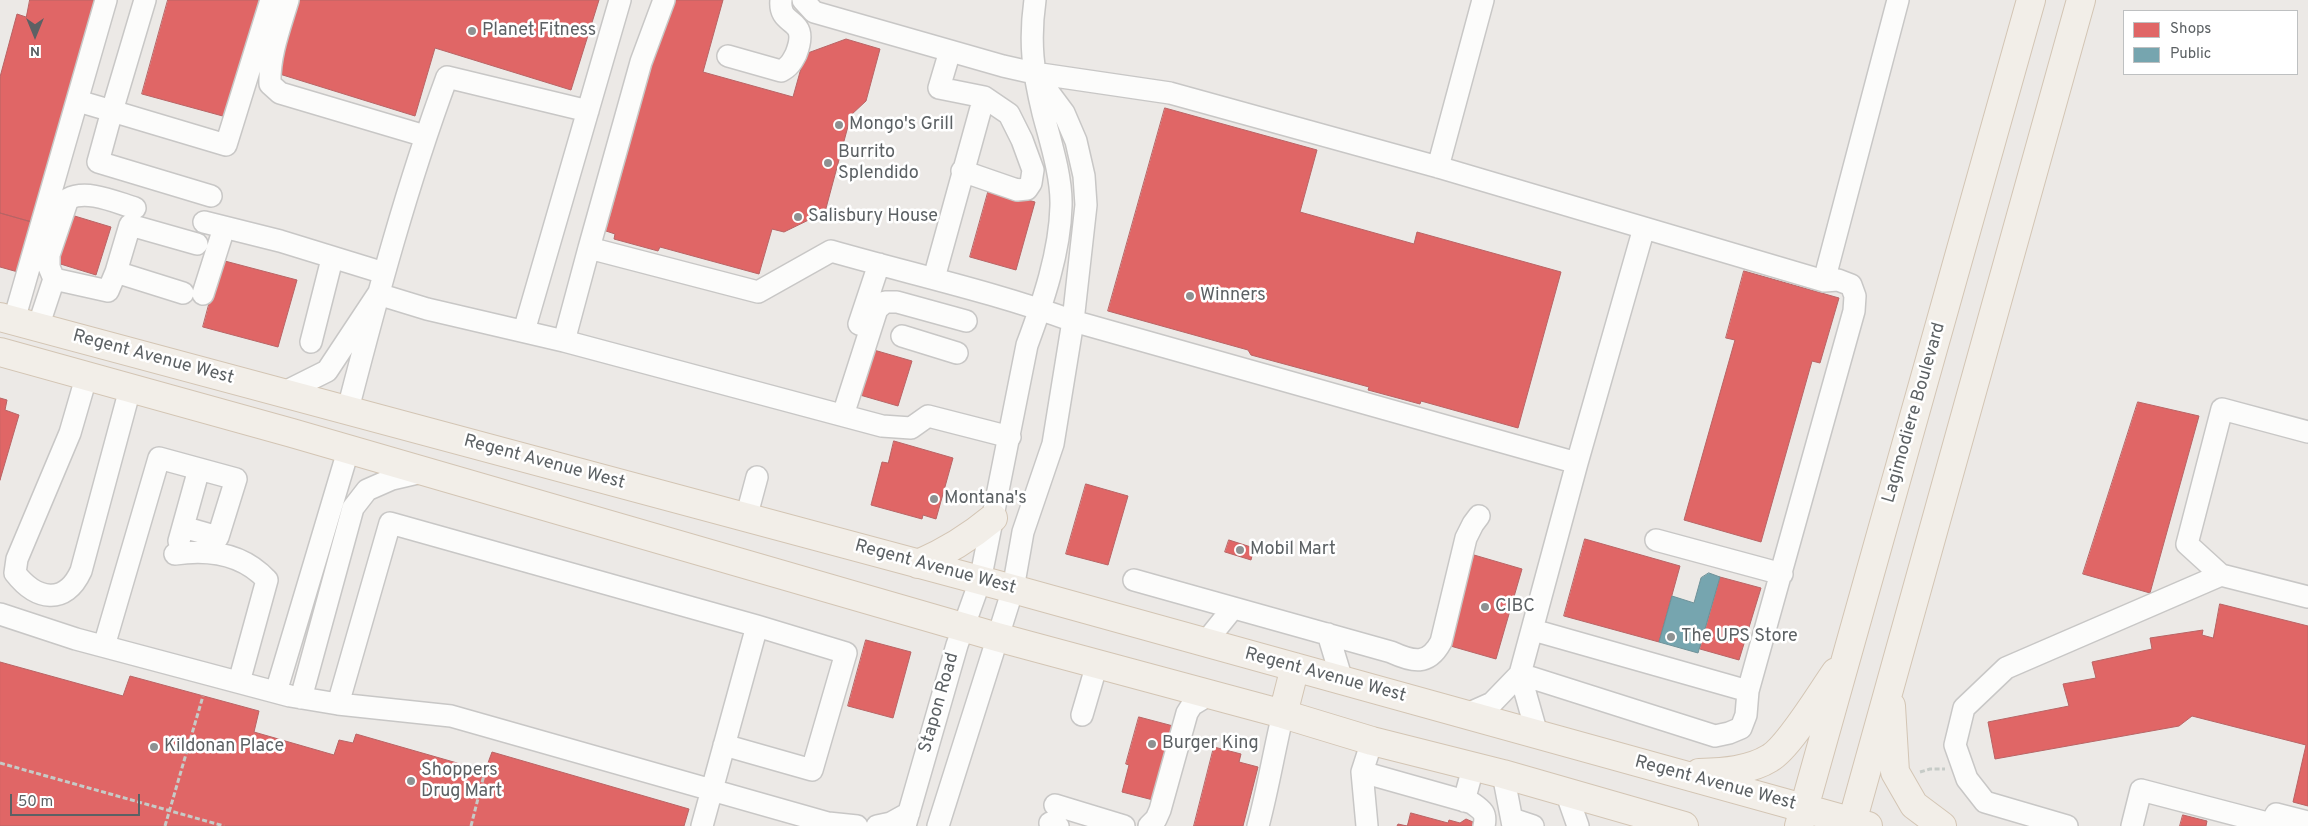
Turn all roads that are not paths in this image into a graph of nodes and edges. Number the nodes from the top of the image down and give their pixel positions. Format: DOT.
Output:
graph roads {
  1 [pos="106,0"];
  2 [pos="145,0"];
  3 [pos="271,0"];
  4 [pos="288,0"];
  5 [pos="620,0"];
  6 [pos="651,0"];
  7 [pos="664,0"];
  8 [pos="781,0"];
  9 [pos="803,0"];
  10 [pos="1035,0"];
  11 [pos="1483,0"];
  12 [pos="1898,0"];
  13 [pos="2030,0"];
  14 [pos="2081,0"];
  15 [pos="950,51"];
  16 [pos="728,56"];
  17 [pos="641,62"];
  18 [pos="1034,73"];
  19 [pos="984,97"];
  20 [pos="78,101"];
  21 [pos="588,111"];
  22 [pos="112,112"];
  23 [pos="425,136"];
  24 [pos="1438,167"];
  25 [pos="962,171"];
  26 [pos="142,175"];
  27 [pos="211,196"];
  28 [pos="132,216"];
  29 [pos="204,222"];
  30 [pos="224,228"];
  31 [pos="1644,228"];
  32 [pos="198,244"];
  33 [pos="589,248"];
  34 [pos="332,259"];
  35 [pos="878,264"];
  36 [pos="116,272"];
  37 [pos="384,273"];
  38 [pos="934,278"];
  39 [pos="54,279"];
  40 [pos="1824,281"];
  41 [pos="378,294"];
  42 [pos="1041,309"];
  43 [pos="966,321"];
  44 [pos="1073,321"];
  45 [pos="26,324"];
  46 [pos="524,331"];
  47 [pos="902,336"];
  48 [pos="564,341"];
  49 [pos="311,342"];
  50 [pos="3,353"];
  51 [pos="957,353"];
  52 [pos="163,361"];
  53 [pos="86,378"];
  54 [pos="130,389"];
  55 [pos="285,392"];
  56 [pos="348,409"];
  57 [pos="837,414"];
  58 [pos="400,424"];
  59 [pos="2308,432"];
  60 [pos="292,433"];
  61 [pos="1010,437"];
  62 [pos="348,451"];
  63 [pos="1577,463"];
  64 [pos="199,469"];
  65 [pos="422,472"];
  66 [pos="757,477"];
  67 [pos="1479,516"];
  68 [pos="746,518"];
  69 [pos="993,518"];
  70 [pos="183,527"];
  71 [pos="1656,540"];
  72 [pos="918,564"];
  73 [pos="1782,574"];
  74 [pos="2221,575"];
  75 [pos="1134,580"];
  76 [pos="980,581"];
  77 [pos="1013,589"];
  78 [pos="2308,597"];
  79 [pos="1233,608"];
  80 [pos="0,614"];
  81 [pos="757,626"];
  82 [pos="963,626"];
  83 [pos="1533,630"];
  84 [pos="1328,634"];
  85 [pos="998,637"];
  86 [pos="1204,644"];
  87 [pos="104,646"];
  88 [pos="1847,657"];
  89 [pos="1097,664"];
  90 [pos="1295,667"];
  91 [pos="1520,674"];
  92 [pos="1342,680"];
  93 [pos="239,682"];
  94 [pos="1890,683"];
  95 [pos="1748,691"];
  96 [pos="276,692"];
  97 [pos="1210,694"];
  98 [pos="301,698"];
  99 [pos="338,704"];
  100 [pos="1283,714"];
  101 [pos="1082,715"];
  102 [pos="1465,715"];
  103 [pos="1538,734"];
  104 [pos="1372,741"];
  105 [pos="724,746"];
  106 [pos="1473,768"];
  107 [pos="1362,772"];
  108 [pos="1503,774"];
  109 [pos="1680,774"];
  110 [pos="712,790"];
  111 [pos="1566,792"];
  112 [pos="1464,801"];
  113 [pos="1802,817"];
  114 [pos="1054,818"];
  115 [pos="1630,819"];
  116 [pos="907,820"];
  117 [pos="942,822"];
  118 [pos="2308,822"];
  119 [pos="1512,823"];
  120 [pos="830,825"];
  121 [pos="1857,825"];
  122 [pos="2271,825"];
  123 [pos="702,826"];
  124 [pos="857,826"];
  125 [pos="877,826"];
  126 [pos="1124,826"];
  127 [pos="1149,826"];
  128 [pos="1258,826"];
  129 [pos="1368,826"];
  130 [pos="1484,826"];
  131 [pos="1533,826"];
  132 [pos="1578,826"];
  133 [pos="1684,826"];
  134 [pos="1942,826"];
  135 [pos="2067,826"];
  136 [pos="2132,826"];
  1 -- 20 [label="street"];
  2 -- 22 [label="street"];
  3 -- 22 [label="street"];
  4 -- 23 [label="street"];
  5 -- 21 [label="street"];
  6 -- 17 [label="street"];
  7 -- 17 [label="street"];
  8 -- 16 [label="street"];
  9 -- 15 [label="street"];
  10 -- 18 [label="street, Stapon Road"];
  11 -- 24 [label="street"];
  12 -- 40 [label="street"];
  13 -- 88 [label="main road, Lagimodiere Boulevard"];
  14 -- 94 [label="main road"];
  15 -- 18 [label="street"];
  15 -- 19 [label="street"];
  17 -- 33 [label="street"];
  18 -- 24 [label="street"];
  18 -- 42 [label="street, Stapon Road"];
  18 -- 44 [label="street, Stapon Road"];
  19 -- 25 [label="street"];
  19 -- 25 [label="street"];
  20 -- 22 [label="street"];
  20 -- 45 [label="street"];
  21 -- 23 [label="street"];
  21 -- 46 [label="street"];
  22 -- 26 [label="street"];
  23 -- 37 [label="street"];
  24 -- 31 [label="street"];
  25 -- 38 [label="street"];
  26 -- 27 [label="street"];
  26 -- 28 [label="street"];
  28 -- 32 [label="street"];
  28 -- 36 [label="street"];
  28 -- 39 [label="street"];
  29 -- 30 [label="street"];
  30 -- 34 [label="street"];
  30 -- 36 [label="street"];
  31 -- 40 [label="street"];
  31 -- 63 [label="street"];
  33 -- 35 [label="street"];
  33 -- 48 [label="street"];
  34 -- 37 [label="street"];
  34 -- 49 [label="street"];
  35 -- 38 [label="street"];
  35 -- 57 [label="street"];
  36 -- 39 [label="street"];
  37 -- 41 [label="street"];
  38 -- 42 [label="street"];
  39 -- 45 [label="street"];
  40 -- 73 [label="street"];
  41 -- 46 [label="street"];
  41 -- 55 [label="street"];
  41 -- 56 [label="street"];
  42 -- 44 [label="street"];
  42 -- 61 [label="street, Stapon Road"];
  43 -- 57 [label="street"];
  44 -- 63 [label="street"];
  44 -- 77 [label="street, Stapon Road"];
  45 -- 50 [label="main road"];
  45 -- 52 [label="main road, Regent Avenue West"];
  45 -- 53 [label="main road"];
  46 -- 48 [label="street"];
  47 -- 51 [label="street"];
  48 -- 57 [label="street"];
  50 -- 53 [label="main road, Regent Avenue West"];
  52 -- 54 [label="main road"];
  52 -- 55 [label="main road, Regent Avenue West"];
  53 -- 54 [label="main road, Regent Avenue West"];
  53 -- 54 [label="street"];
  54 -- 60 [label="main road, Regent Avenue West"];
  55 -- 56 [label="main road, Regent Avenue West"];
  56 -- 58 [label="main road, Regent Avenue West"];
  56 -- 60 [label="main road"];
  57 -- 61 [label="street"];
  58 -- 62 [label="main road"];
  58 -- 68 [label="main road, Regent Avenue West"];
  59 -- 74 [label="street"];
  60 -- 62 [label="main road, Regent Avenue West"];
  61 -- 69 [label="street, Stapon Road"];
  62 -- 65 [label="main road, Regent Avenue West"];
  62 -- 96 [label="street"];
  63 -- 83 [label="street"];
  64 -- 70 [label="street"];
  64 -- 70 [label="street"];
  64 -- 87 [label="street"];
  65 -- 82 [label="main road, Regent Avenue West"];
  65 -- 98 [label="street"];
  66 -- 68 [label="street"];
  67 -- 84 [label="street"];
  68 -- 72 [label="main road, Regent Avenue West"];
  69 -- 72 [label="main road"];
  69 -- 76 [label="street, Stapon Road"];
  70 -- 93 [label="street"];
  71 -- 73 [label="street"];
  72 -- 76 [label="main road, Regent Avenue West"];
  73 -- 95 [label="street"];
  74 -- 78 [label="street"];
  74 -- 135 [label="street"];
  75 -- 79 [label="street"];
  76 -- 77 [label="main road, Regent Avenue West"];
  76 -- 82 [label="street, Stapon Road"];
  77 -- 85 [label="street, Stapon Road"];
  77 -- 86 [label="main road, Regent Avenue West"];
  79 -- 84 [label="street"];
  79 -- 86 [label="street"];
  80 -- 87 [label="street"];
  81 -- 99 [label="street"];
  81 -- 105 [label="street"];
  81 -- 105 [label="street"];
  82 -- 85 [label="main road, Regent Avenue West"];
  82 -- 116 [label="street, Stapon Road"];
  83 -- 91 [label="street"];
  83 -- 95 [label="street"];
  84 -- 92 [label="street"];
  85 -- 89 [label="main road, Regent Avenue West"];
  85 -- 117 [label="street, Stapon Road"];
  86 -- 90 [label="main road, Regent Avenue West"];
  87 -- 93 [label="street"];
  88 -- 109 [label="main road"];
  88 -- 113 [label="main road, Lagimodiere Boulevard"];
  89 -- 97 [label="main road, Regent Avenue West"];
  89 -- 101 [label="street"];
  90 -- 92 [label="main road, Regent Avenue West"];
  90 -- 100 [label="main road"];
  91 -- 95 [label="street"];
  91 -- 102 [label="street"];
  91 -- 103 [label="street"];
  92 -- 102 [label="main road, Regent Avenue West"];
  93 -- 96 [label="street"];
  94 -- 121 [label="main road"];
  94 -- 134 [label="main road"];
  96 -- 98 [label="street"];
  97 -- 100 [label="main road, Regent Avenue West"];
  97 -- 127 [label="street"];
  98 -- 99 [label="street"];
  99 -- 110 [label="street"];
  100 -- 104 [label="main road, Regent Avenue West"];
  100 -- 128 [label="street"];
  102 -- 103 [label="main road, Regent Avenue West"];
  103 -- 109 [label="main road, Regent Avenue West"];
  104 -- 106 [label="main road, Regent Avenue West"];
  104 -- 107 [label="street"];
  105 -- 110 [label="street"];
  106 -- 108 [label="main road, Regent Avenue West"];
  106 -- 112 [label="street"];
  107 -- 112 [label="street"];
  107 -- 129 [label="street"];
  108 -- 111 [label="main road, Regent Avenue West"];
  108 -- 119 [label="street"];
  109 -- 113 [label="main road, Regent Avenue West"];
  110 -- 120 [label="street"];
  110 -- 123 [label="street"];
  111 -- 115 [label="main road, Regent Avenue West"];
  111 -- 132 [label="street"];
  112 -- 130 [label="street"];
  113 -- 121 [label="main road, Regent Avenue West"];
  114 -- 126 [label="street"];
  115 -- 133 [label="main road, Regent Avenue West"];
  116 -- 125 [label="street"];
  118 -- 122 [label="street"];
  119 -- 131 [label="street"];
  120 -- 124 [label="street"];
  122 -- 136 [label="street"];
}
